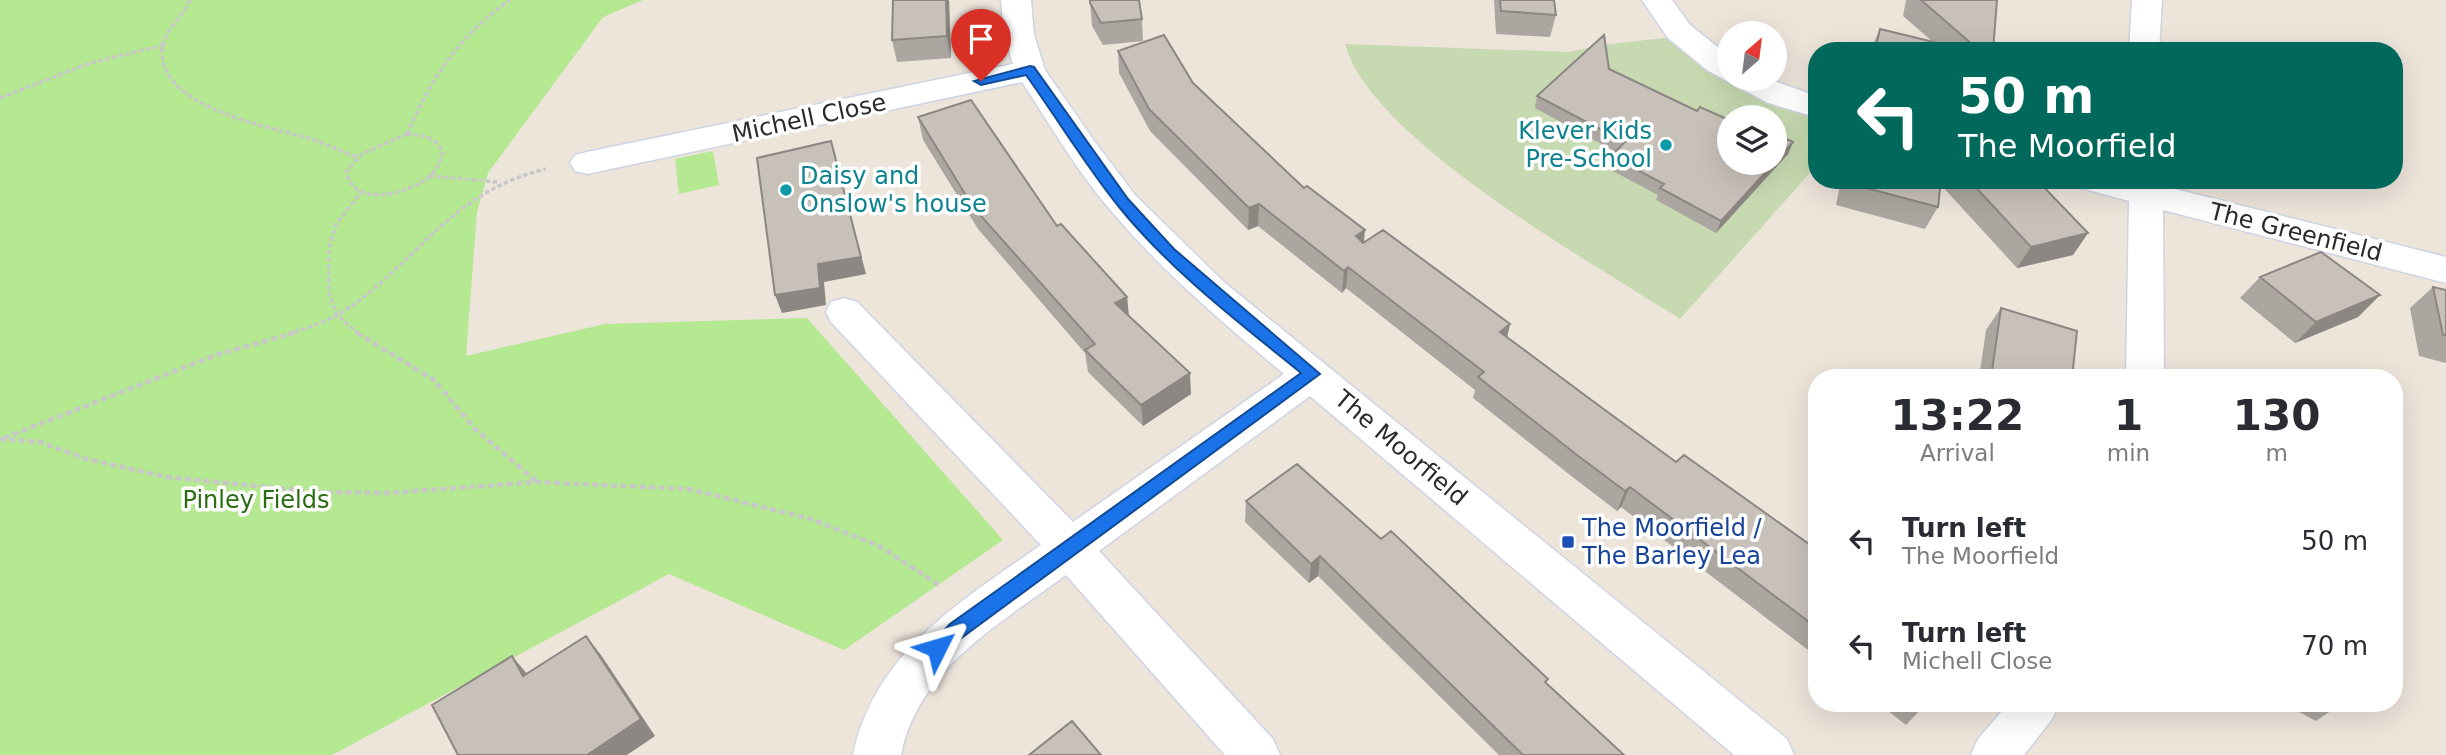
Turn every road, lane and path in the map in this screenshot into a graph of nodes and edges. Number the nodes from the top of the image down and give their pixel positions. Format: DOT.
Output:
graph roads {
  1 [pos="190,0"];
  2 [pos="510,0"];
  3 [pos="1016,0"];
  4 [pos="1657,0"];
  5 [pos="2147,0"];
  6 [pos="2145,42"];
  7 [pos="164,45"];
  8 [pos="1717,63"];
  9 [pos="1030,70"];
  10 [pos="1769,91"];
  11 [pos="0,98"];
  12 [pos="1808,105"];
  13 [pos="407,134"];
  14 [pos="356,157"];
  15 [pos="587,163"];
  16 [pos="430,176"];
  17 [pos="498,182"];
  18 [pos="2146,189"];
  19 [pos="2153,189"];
  20 [pos="362,191"];
  21 [pos="2446,270"];
  22 [pos="844,312"];
  23 [pos="337,315"];
  24 [pos="2145,369"];
  25 [pos="1312,374"];
  26 [pos="0,440"];
  27 [pos="537,482"];
  28 [pos="1070,548"];
  29 [pos="978,615"];
  30 [pos="2030,712"];
  31 [pos="877,755"];
  32 [pos="1256,755"];
  33 [pos="1770,755"];
  34 [pos="1995,755"];
  1 -- 7 [label="path"];
  2 -- 13 [label="path"];
  3 -- 9 [label="street, The Moorfield"];
  4 -- 8 [label="street"];
  5 -- 6 [label="street"];
  7 -- 11 [label="path"];
  7 -- 14 [label="path"];
  9 -- 15 [label="street, Michell Close"];
  9 -- 25 [label="street, The Moorfield"];
  10 -- 12 [label="street"];
  13 -- 14 [label="path"];
  13 -- 16 [label="path"];
  14 -- 20 [label="path"];
  15 -- 17 [label="path"];
  16 -- 17 [label="path"];
  16 -- 20 [label="path"];
  17 -- 23 [label="path"];
  18 -- 24 [label="street"];
  19 -- 21 [label="street, The Greenfield"];
  20 -- 23 [label="path"];
  22 -- 28 [label="street"];
  23 -- 26 [label="path"];
  23 -- 27 [label="path"];
  25 -- 28 [label="street"];
  25 -- 33 [label="street, The Moorfield"];
  26 -- 27 [label="path"];
  27 -- 29 [label="path"];
  28 -- 29 [label="street"];
  28 -- 32 [label="street"];
  29 -- 31 [label="street"];
  30 -- 34 [label="street"];
}
